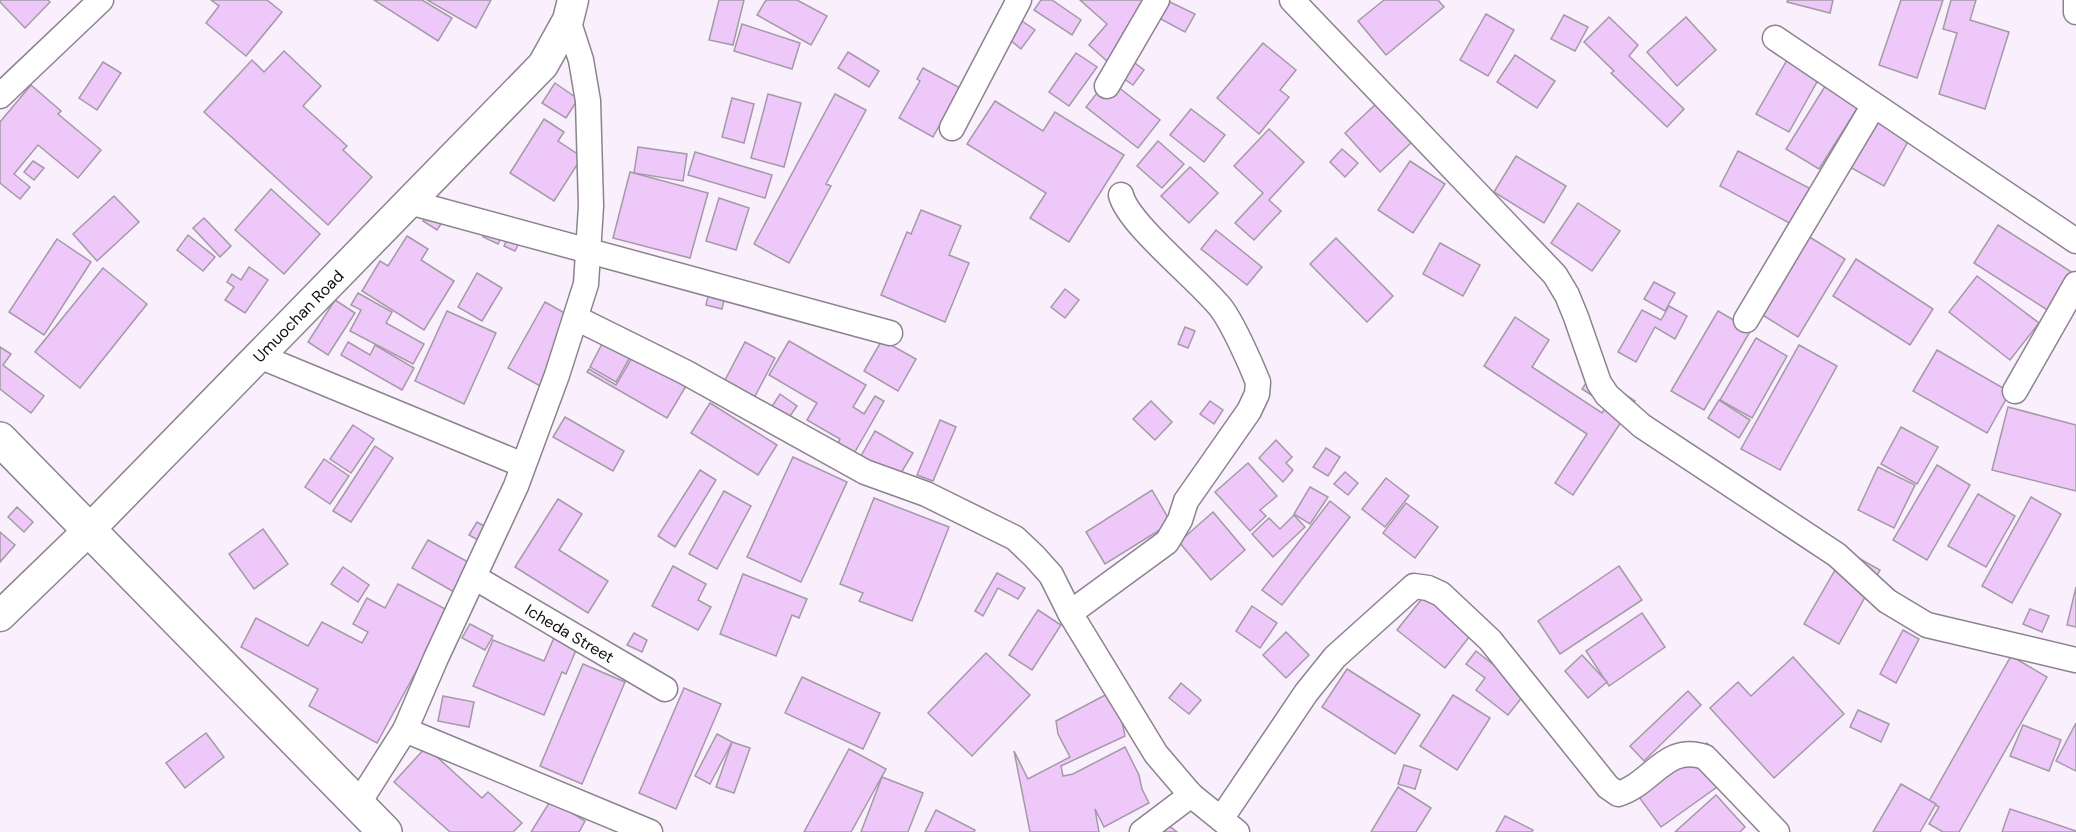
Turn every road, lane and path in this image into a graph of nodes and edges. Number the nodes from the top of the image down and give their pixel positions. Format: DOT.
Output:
graph roads {
  1 [pos="101,0"];
  2 [pos="1019,0"];
  3 [pos="1157,0"];
  4 [pos="1292,0"];
  5 [pos="2076,3"];
  6 [pos="571,10"];
  7 [pos="2076,12"];
  8 [pos="1775,38"];
  9 [pos="1107,86"];
  10 [pos="0,96"];
  11 [pos="1874,105"];
  12 [pos="952,128"];
  13 [pos="1121,195"];
  14 [pos="408,202"];
  15 [pos="2076,241"];
  16 [pos="589,251"];
  17 [pos="2076,284"];
  18 [pos="576,318"];
  19 [pos="1746,320"];
  20 [pos="890,333"];
  21 [pos="259,356"];
  22 [pos="2015,391"];
  23 [pos="0,439"];
  24 [pos="523,465"];
  25 [pos="88,530"];
  26 [pos="474,577"];
  27 [pos="1070,613"];
  28 [pos="0,616"];
  29 [pos="2076,660"];
  30 [pos="665,689"];
  31 [pos="405,730"];
  32 [pos="1191,795"];
  33 [pos="358,804"];
  34 [pos="1229,826"];
  35 [pos="384,831"];
  36 [pos="650,832"];
  37 [pos="1142,832"];
  38 [pos="1777,832"];
  1 -- 10 [label="street"];
  2 -- 12 [label="street"];
  3 -- 9 [label="street"];
  4 -- 29 [label="street"];
  5 -- 7 [label="street"];
  6 -- 14 [label="street, Umuochan Road"];
  6 -- 16 [label="street"];
  8 -- 11 [label="street"];
  11 -- 15 [label="street"];
  11 -- 19 [label="street"];
  13 -- 27 [label="street"];
  14 -- 16 [label="street"];
  14 -- 21 [label="street, Umuochan Road"];
  16 -- 18 [label="street"];
  16 -- 20 [label="street"];
  17 -- 22 [label="street"];
  18 -- 24 [label="street"];
  18 -- 27 [label="street"];
  21 -- 24 [label="street"];
  21 -- 25 [label="street, Umuochan Road"];
  23 -- 25 [label="main road"];
  24 -- 26 [label="street"];
  25 -- 28 [label="street, Umuochan Road"];
  25 -- 33 [label="main road"];
  26 -- 30 [label="street, Icheda Street"];
  26 -- 31 [label="street"];
  27 -- 32 [label="street"];
  31 -- 33 [label="street"];
  31 -- 36 [label="street"];
  32 -- 34 [label="street"];
  32 -- 37 [label="street"];
  33 -- 35 [label="main road"];
  34 -- 38 [label="street"];
}
